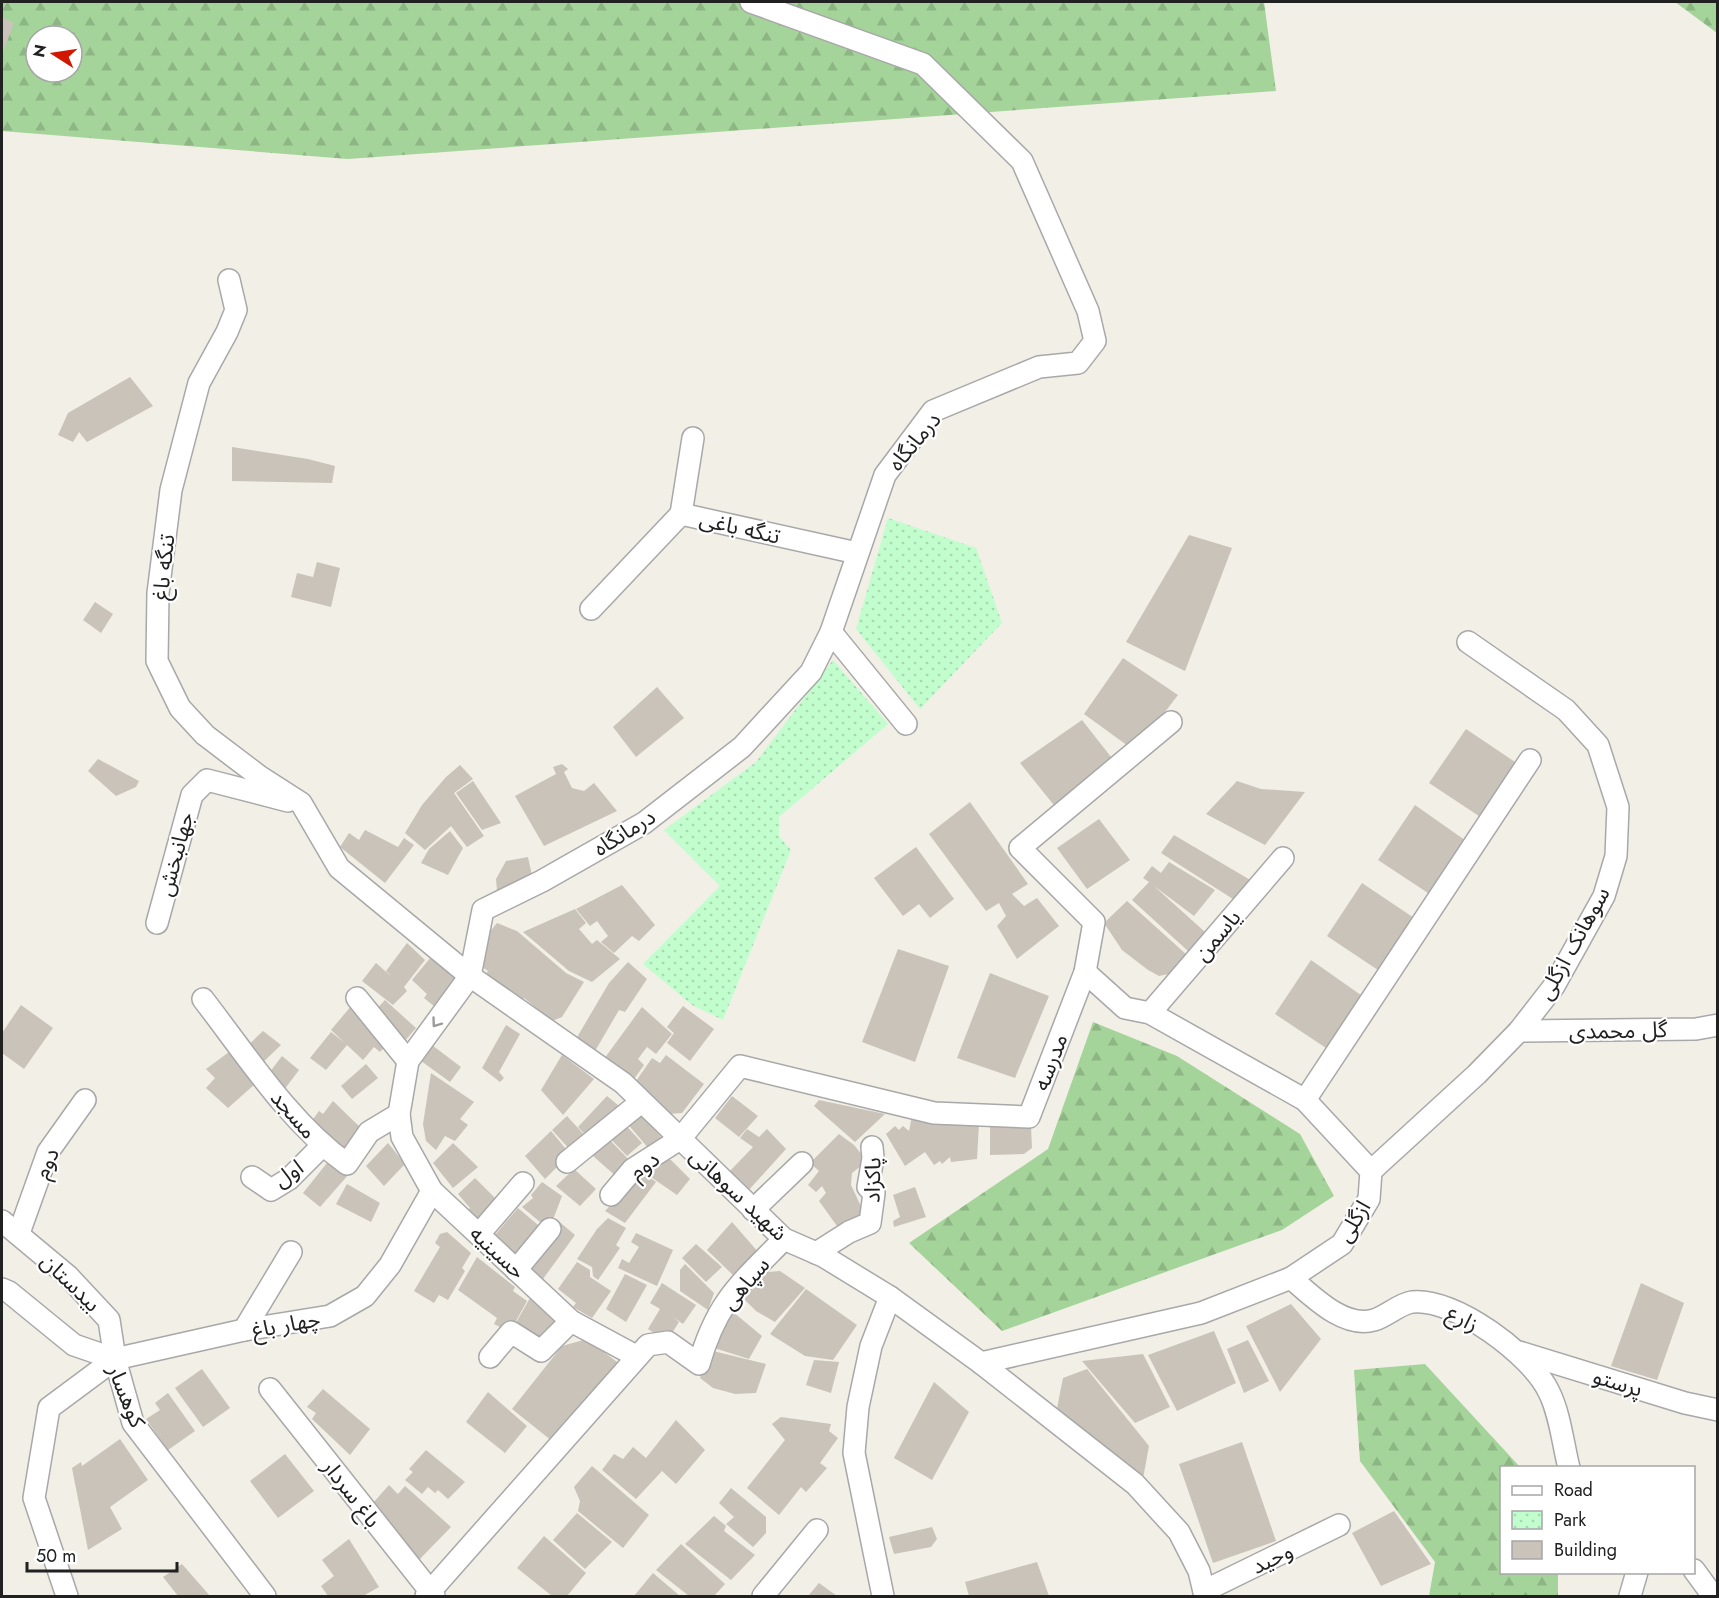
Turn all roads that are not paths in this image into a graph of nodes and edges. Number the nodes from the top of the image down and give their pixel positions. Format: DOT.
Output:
graph roads {
  1 [pos="752,2"];
  2 [pos="229,280"];
  3 [pos="693,438"];
  4 [pos="681,514"];
  5 [pos="857,553"];
  6 [pos="591,609"];
  7 [pos="831,632"];
  8 [pos="1468,642"];
  9 [pos="1171,722"];
  10 [pos="906,724"];
  11 [pos="1530,760"];
  12 [pos="301,803"];
  13 [pos="1283,858"];
  14 [pos="157,923"];
  15 [pos="1085,972"];
  16 [pos="470,976"];
  17 [pos="357,998"];
  18 [pos="203,999"];
  19 [pos="1150,1013"];
  20 [pos="1718,1025"];
  21 [pos="1519,1031"];
  22 [pos="408,1061"];
  23 [pos="85,1100"];
  24 [pos="1305,1100"];
  25 [pos="641,1102"];
  26 [pos="399,1114"];
  27 [pos="680,1139"];
  28 [pos="322,1146"];
  29 [pos="872,1146"];
  30 [pos="567,1162"];
  31 [pos="802,1163"];
  32 [pos="1371,1171"];
  33 [pos="252,1177"];
  34 [pos="523,1183"];
  35 [pos="432,1191"];
  36 [pos="611,1195"];
  37 [pos="753,1210"];
  38 [pos="10,1227"];
  39 [pos="550,1229"];
  40 [pos="479,1234"];
  41 [pos="784,1239"];
  42 [pos="291,1252"];
  43 [pos="816,1254"];
  44 [pos="516,1269"];
  45 [pos="1292,1278"];
  46 [pos="2,1289"];
  47 [pos="890,1297"];
  48 [pos="571,1321"];
  49 [pos="244,1330"];
  50 [pos="1519,1352"];
  51 [pos="636,1356"];
  52 [pos="490,1357"];
  53 [pos="115,1359"];
  54 [pos="981,1363"];
  55 [pos="270,1389"];
  56 [pos="1718,1410"];
  57 [pos="1569,1466"];
  58 [pos="1339,1525"];
  59 [pos="817,1530"];
  60 [pos="1695,1571"];
  61 [pos="1636,1574"];
  62 [pos="1205,1594"];
  63 [pos="430,1595"];
  64 [pos="67,1596"];
  65 [pos="265,1596"];
  66 [pos="763,1596"];
  67 [pos="883,1596"];
  68 [pos="1630,1596"];
  69 [pos="1713,1596"];
  1 -- 5 [label="street, درمانگاه"];
  2 -- 12 [label="street, تنگه باغ"];
  3 -- 4 [label="street"];
  4 -- 5 [label="street, تنگه باغی"];
  4 -- 6 [label="street, تنگه باغی"];
  5 -- 7 [label="street, درمانگاه"];
  7 -- 10 [label="street"];
  7 -- 16 [label="street, درمانگاه"];
  8 -- 21 [label="street, سوهانک ازگلی"];
  9 -- 15 [label="street, مدرسه"];
  11 -- 24 [label="street"];
  12 -- 14 [label="street, جهانبخش"];
  12 -- 16 [label="street, شهید سوهانی"];
  13 -- 19 [label="street, یاسمن"];
  15 -- 19 [label="street, ازگلی"];
  15 -- 27 [label="street, مدرسه"];
  16 -- 22 [label="street, one-way"];
  16 -- 25 [label="street, شهید سوهانی"];
  17 -- 22 [label="street"];
  18 -- 28 [label="street, مسجد"];
  19 -- 24 [label="street, ازگلی"];
  20 -- 21 [label="street, گل محمدی"];
  21 -- 32 [label="street, سوهانک ازگلی"];
  22 -- 26 [label="street"];
  23 -- 38 [label="street, دوم"];
  24 -- 32 [label="street, ازگلی"];
  25 -- 27 [label="street, شهید سوهانی"];
  25 -- 30 [label="street"];
  26 -- 28 [label="street, مسجد"];
  26 -- 35 [label="street, حسینیه"];
  27 -- 36 [label="street, دوم"];
  27 -- 37 [label="street, شهید سوهانی"];
  28 -- 33 [label="street, اول"];
  29 -- 43 [label="street, پاکزاد"];
  31 -- 37 [label="street"];
  32 -- 45 [label="street, ازگلی"];
  34 -- 40 [label="street"];
  35 -- 40 [label="street, حسینیه"];
  35 -- 49 [label="street, چهار باغ"];
  37 -- 41 [label="street, شهید سوهانی"];
  38 -- 53 [label="street, بیدستان"];
  39 -- 44 [label="street"];
  40 -- 44 [label="street, حسینیه"];
  41 -- 43 [label="street, شهید سوهانی"];
  41 -- 51 [label="street, سپاهی"];
  42 -- 49 [label="street"];
  43 -- 47 [label="street, شهید سوهانی"];
  44 -- 48 [label="street, حسینیه"];
  45 -- 50 [label="street, زارع"];
  45 -- 54 [label="street, ازگلی"];
  46 -- 53 [label="street, کوهسار"];
  47 -- 54 [label="street, شهید سوهانی"];
  47 -- 67 [label="street"];
  48 -- 51 [label="street, حسینیه"];
  48 -- 52 [label="street"];
  49 -- 53 [label="street, چهار باغ"];
  50 -- 56 [label="street, پرستو"];
  50 -- 57 [label="street, زارع"];
  51 -- 63 [label="street"];
  53 -- 64 [label="street"];
  53 -- 65 [label="street, کوهسار"];
  54 -- 62 [label="street, شهید سوهانی"];
  55 -- 63 [label="street, باغ سردار"];
  58 -- 62 [label="street, وحید"];
  59 -- 66 [label="street"];
  60 -- 69 [label="street"];
  61 -- 68 [label="street"];
}
